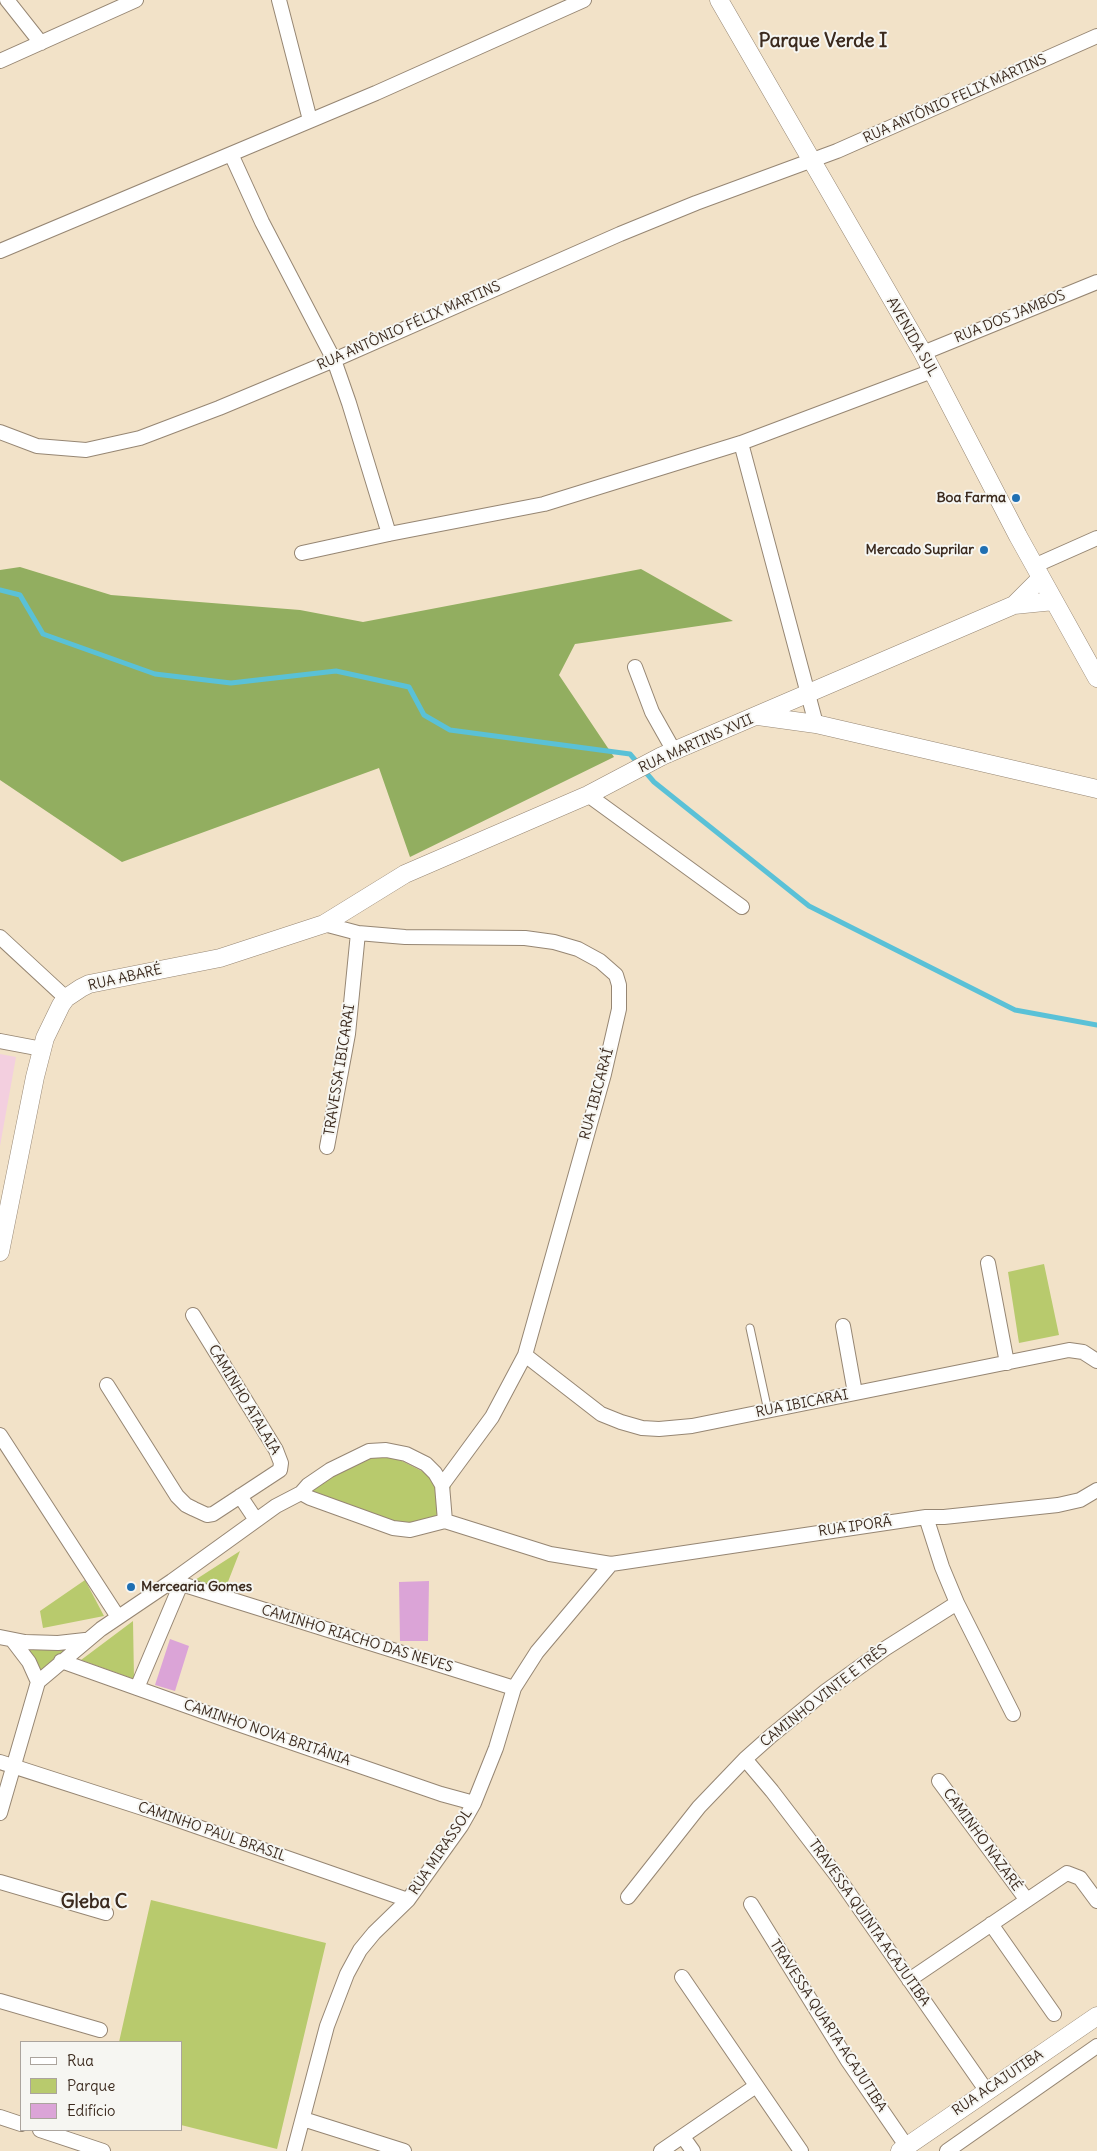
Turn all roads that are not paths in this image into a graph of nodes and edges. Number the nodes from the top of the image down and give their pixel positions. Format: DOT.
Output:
graph roads {
  1 [pos="7,0"];
  2 [pos="136,0"];
  3 [pos="279,0"];
  4 [pos="584,0"];
  5 [pos="719,0"];
  6 [pos="1097,36"];
  7 [pos="41,43"];
  8 [pos="0,61"];
  9 [pos="310,120"];
  10 [pos="230,154"];
  11 [pos="812,162"];
  12 [pos="0,251"];
  13 [pos="1097,282"];
  14 [pos="923,353"];
  15 [pos="334,360"];
  16 [pos="932,370"];
  17 [pos="0,432"];
  18 [pos="741,443"];
  19 [pos="389,534"];
  20 [pos="1097,538"];
  21 [pos="302,553"];
  22 [pos="1038,572"];
  23 [pos="1054,601"];
  24 [pos="1014,605"];
  25 [pos="635,667"];
  26 [pos="1097,678"];
  27 [pos="808,695"];
  28 [pos="758,716"];
  29 [pos="816,724"];
  30 [pos="668,754"];
  31 [pos="1097,789"];
  32 [pos="588,795"];
  33 [pos="742,907"];
  34 [pos="324,924"];
  35 [pos="358,933"];
  36 [pos="0,937"];
  37 [pos="66,998"];
  38 [pos="0,1040"];
  39 [pos="42,1049"];
  40 [pos="327,1147"];
  41 [pos="1,1244"];
  42 [pos="988,1263"];
  43 [pos="193,1315"];
  44 [pos="844,1326"];
  45 [pos="750,1328"];
  46 [pos="524,1355"];
  47 [pos="1097,1361"];
  48 [pos="1007,1363"];
  49 [pos="107,1385"];
  50 [pos="855,1393"];
  51 [pos="768,1411"];
  52 [pos="0,1435"];
  53 [pos="442,1485"];
  54 [pos="1097,1490"];
  55 [pos="301,1493"];
  56 [pos="240,1496"];
  57 [pos="926,1517"];
  58 [pos="256,1520"];
  59 [pos="445,1522"];
  60 [pos="611,1564"];
  61 [pos="176,1582"];
  62 [pos="958,1602"];
  63 [pos="118,1617"];
  64 [pos="7,1639"];
  65 [pos="86,1640"];
  66 [pos="61,1661"];
  67 [pos="38,1682"];
  68 [pos="137,1688"];
  69 [pos="514,1688"];
  70 [pos="1013,1714"];
  71 [pos="745,1759"];
  72 [pos="0,1762"];
  73 [pos="14,1766"];
  74 [pos="939,1781"];
  75 [pos="474,1803"];
  76 [pos="0,1813"];
  77 [pos="0,1882"];
  78 [pos="628,1897"];
  79 [pos="1026,1899"];
  80 [pos="408,1900"];
  81 [pos="1097,1901"];
  82 [pos="751,1904"];
  83 [pos="106,1913"];
  84 [pos="991,1924"];
  85 [pos="682,1977"];
  86 [pos="909,1980"];
  87 [pos="0,2001"];
  88 [pos="1054,2014"];
  89 [pos="1097,2016"];
  90 [pos="1080,2028"];
  91 [pos="100,2030"];
  92 [pos="1096,2047"];
  93 [pos="756,2086"];
  94 [pos="986,2090"];
  95 [pos="0,2117"];
  96 [pos="303,2119"];
  97 [pos="20,2124"];
  98 [pos="43,2131"];
  99 [pos="683,2137"];
  100 [pos="903,2149"];
  101 [pos="104,2151"];
  102 [pos="294,2151"];
  103 [pos="404,2151"];
  104 [pos="661,2151"];
  105 [pos="693,2151"];
  106 [pos="801,2151"];
  107 [pos="947,2151"];
  1 -- 7 [label="street"];
  2 -- 7 [label="street"];
  3 -- 9 [label="street"];
  4 -- 9 [label="street"];
  5 -- 11 [label="street, AVENIDA SUL"];
  6 -- 11 [label="street, RUA ANTÔNIO FELIX MARTINS"];
  7 -- 8 [label="street"];
  9 -- 10 [label="street"];
  10 -- 12 [label="street"];
  10 -- 15 [label="street"];
  11 -- 14 [label="street, AVENIDA SUL"];
  11 -- 15 [label="street, RUA ANTÔNIO FÉLIX MARTINS"];
  13 -- 14 [label="street, RUA DOS JAMBOS"];
  14 -- 16 [label="street, AVENIDA SUL"];
  15 -- 17 [label="street, RUA ANTÔNIO FÉLIX MARTINS"];
  15 -- 19 [label="street"];
  16 -- 18 [label="street"];
  16 -- 22 [label="street, AVENIDA SUL"];
  18 -- 19 [label="street"];
  18 -- 27 [label="street"];
  19 -- 21 [label="street"];
  20 -- 22 [label="street"];
  22 -- 23 [label="street, AVENIDA SUL"];
  22 -- 24 [label="street"];
  23 -- 24 [label="street"];
  23 -- 26 [label="street, AVENIDA SUL"];
  24 -- 27 [label="street"];
  25 -- 30 [label="street"];
  27 -- 28 [label="street"];
  27 -- 29 [label="street"];
  28 -- 29 [label="street, RUA MARTINS XVII"];
  28 -- 30 [label="street, RUA MARTINS XVII"];
  29 -- 31 [label="street, RUA MARTINS XVII"];
  30 -- 32 [label="street, RUA MARTINS XVII"];
  32 -- 33 [label="street"];
  32 -- 34 [label="street, RUA MARTINS XVII"];
  34 -- 35 [label="street, RUA IBICARAÍ"];
  34 -- 37 [label="street, RUA ABARÉ"];
  35 -- 40 [label="street, TRAVESSA IBICARAI"];
  35 -- 46 [label="street, RUA IBICARAÍ"];
  36 -- 37 [label="street"];
  37 -- 39 [label="street, RUA ABARÉ"];
  38 -- 39 [label="street"];
  39 -- 41 [label="street, RUA ABARÉ"];
  42 -- 48 [label="street"];
  43 -- 56 [label="street, CAMINHO ATALAIA"];
  44 -- 50 [label="street"];
  45 -- 51 [label="lane"];
  46 -- 51 [label="street, RUA IBICARAI"];
  46 -- 53 [label="street, RUA IBICARAÍ"];
  47 -- 48 [label="street, RUA IBICARAI"];
  48 -- 50 [label="street, RUA IBICARAI"];
  49 -- 56 [label="street, CAMINHO ATALAIA"];
  50 -- 51 [label="street, RUA IBICARAI"];
  52 -- 63 [label="street"];
  53 -- 55 [label="street"];
  53 -- 59 [label="street"];
  54 -- 57 [label="street, RUA IPORÃ"];
  55 -- 58 [label="street"];
  55 -- 59 [label="street"];
  56 -- 58 [label="street"];
  57 -- 60 [label="street, RUA IPORÃ"];
  57 -- 62 [label="street"];
  58 -- 61 [label="street"];
  59 -- 60 [label="street, RUA IPORÃ"];
  60 -- 69 [label="street, RUA MIRASSOL"];
  61 -- 63 [label="street"];
  61 -- 68 [label="street"];
  61 -- 69 [label="street, CAMINHO RIACHO DAS NEVES"];
  62 -- 70 [label="street"];
  62 -- 71 [label="street, CAMINHO VINTE E TRÊS"];
  63 -- 65 [label="street"];
  64 -- 65 [label="street"];
  64 -- 67 [label="street"];
  65 -- 66 [label="street"];
  66 -- 67 [label="street"];
  66 -- 68 [label="street, CAMINHO NOVA BRITÂNIA"];
  67 -- 73 [label="street"];
  68 -- 75 [label="street, CAMINHO NOVA BRITÂNIA"];
  69 -- 75 [label="street, RUA MIRASSOL"];
  71 -- 78 [label="street, CAMINHO VINTE E TRÊS"];
  71 -- 86 [label="street, TRAVESSA QUINTA ACAJUTIBA"];
  72 -- 73 [label="street, CAMINHO PAUL BRASIL"];
  73 -- 76 [label="street"];
  73 -- 80 [label="street, CAMINHO PAUL BRASIL"];
  74 -- 79 [label="street, CAMINHO NAZARÉ"];
  75 -- 80 [label="street, RUA MIRASSOL"];
  77 -- 83 [label="street"];
  79 -- 81 [label="street"];
  79 -- 84 [label="street"];
  80 -- 96 [label="street, RUA MIRASSOL"];
  82 -- 100 [label="street, TRAVESSA QUARTA ACAJUTIBA"];
  84 -- 86 [label="street"];
  84 -- 88 [label="street"];
  85 -- 93 [label="street"];
  86 -- 94 [label="street, TRAVESSA QUINTA ACAJUTIBA"];
  87 -- 91 [label="street"];
  89 -- 90 [label="street, RUA ACAJUTIBA"];
  90 -- 92 [label="street"];
  90 -- 94 [label="street, RUA ACAJUTIBA"];
  92 -- 107 [label="street"];
  93 -- 99 [label="street"];
  93 -- 106 [label="street"];
  94 -- 100 [label="street, RUA ACAJUTIBA"];
  95 -- 97 [label="street"];
  96 -- 102 [label="street, RUA MIRASSOL"];
  96 -- 103 [label="street"];
  98 -- 101 [label="street"];
  99 -- 104 [label="street"];
  99 -- 105 [label="street"];
}
